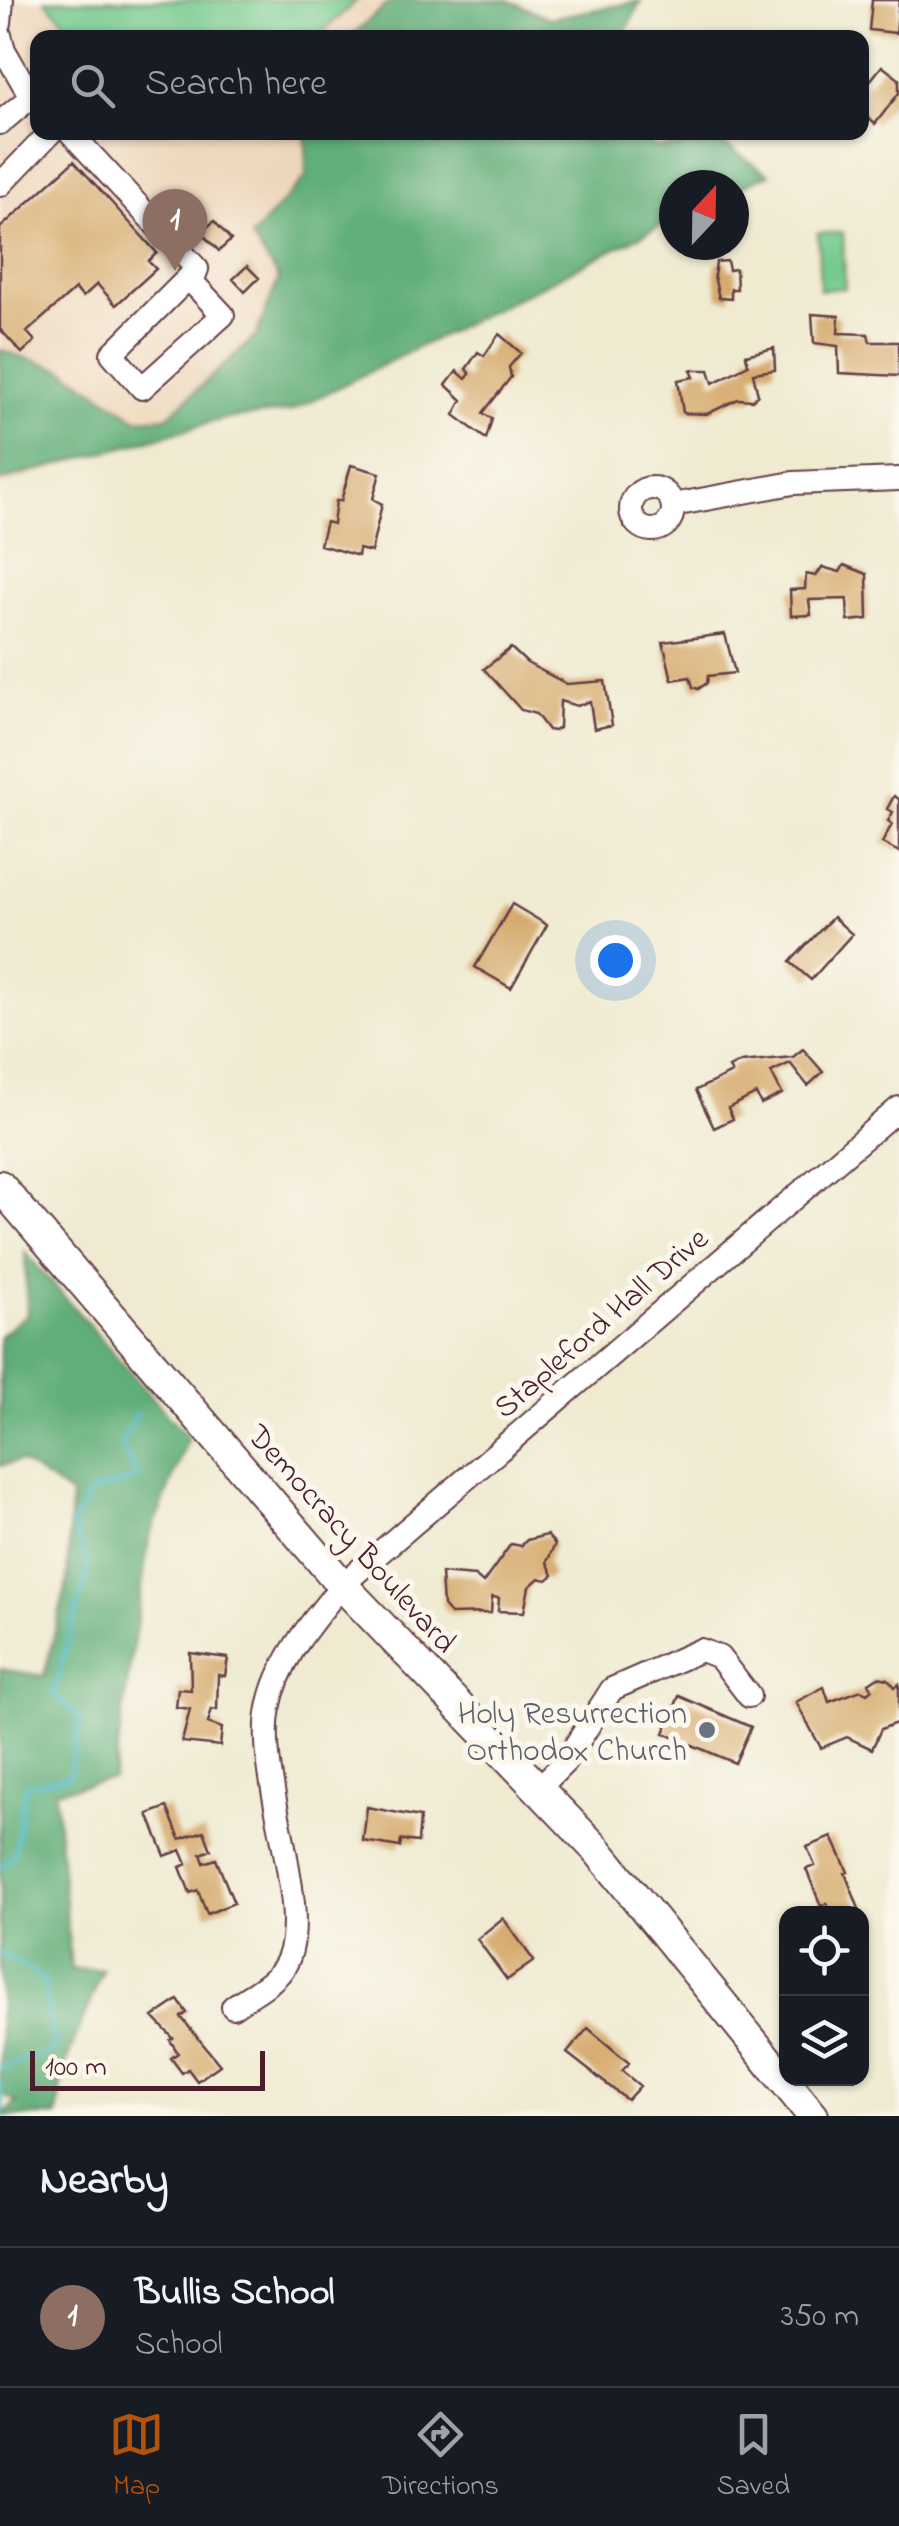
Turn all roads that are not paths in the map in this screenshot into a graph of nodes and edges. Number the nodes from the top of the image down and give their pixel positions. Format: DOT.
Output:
graph roads {
  1 [pos="2,0"];
  2 [pos="0,23"];
  3 [pos="0,35"];
  4 [pos="30,92"];
  5 [pos="30,102"];
  6 [pos="0,124"];
  7 [pos="43,140"];
  8 [pos="77,140"];
  9 [pos="0,185"];
  10 [pos="197,268"];
  11 [pos="899,479"];
  12 [pos="673,506"];
  13 [pos="899,1108"];
  14 [pos="0,1186"];
  15 [pos="342,1585"];
  16 [pos="749,1696"];
  17 [pos="540,1786"];
  18 [pos="233,2007"];
  19 [pos="813,2116"];
  1 -- 2 [label="street"];
  3 -- 4 [label="street"];
  5 -- 6 [label="street"];
  7 -- 9 [label="street"];
  8 -- 10 [label="street"];
  10 -- 10 [label="street"];
  11 -- 12 [label="street"];
  13 -- 15 [label="street, Stapleford Hall Drive"];
  14 -- 15 [label="main road, Democracy Boulevard"];
  15 -- 17 [label="main road, Democracy Boulevard"];
  15 -- 18 [label="street, Stapleford Hall Drive"];
  16 -- 17 [label="street"];
  17 -- 19 [label="main road, Democracy Boulevard"];
}
